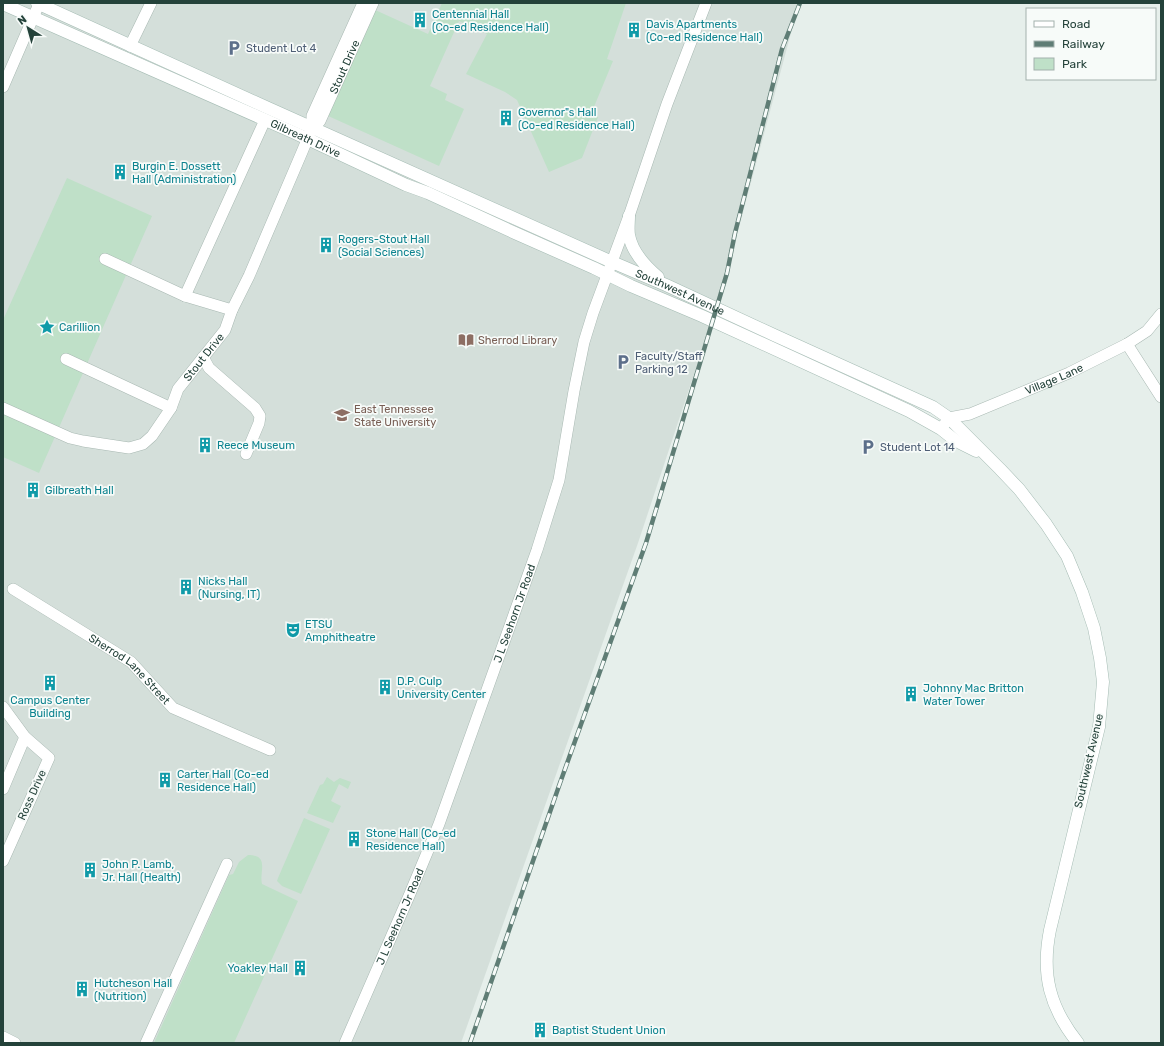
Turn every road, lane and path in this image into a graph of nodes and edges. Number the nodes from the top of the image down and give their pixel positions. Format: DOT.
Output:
graph roads {
  1 [pos="38,3"];
  2 [pos="151,3"];
  3 [pos="363,3"];
  4 [pos="373,3"];
  5 [pos="706,3"];
  6 [pos="3,4"];
  7 [pos="34,17"];
  8 [pos="130,46"];
  9 [pos="3,87"];
  10 [pos="265,120"];
  11 [pos="309,133"];
  12 [pos="629,216"];
  13 [pos="105,259"];
  14 [pos="612,262"];
  15 [pos="607,275"];
  16 [pos="666,285"];
  17 [pos="185,296"];
  18 [pos="232,310"];
  19 [pos="1161,314"];
  20 [pos="1127,344"];
  21 [pos="203,357"];
  22 [pos="66,359"];
  23 [pos="1161,397"];
  24 [pos="3,408"];
  25 [pos="171,408"];
  26 [pos="949,418"];
  27 [pos="941,429"];
  28 [pos="246,454"];
  29 [pos="985,455"];
  30 [pos="14,589"];
  31 [pos="3,707"];
  32 [pos="25,737"];
  33 [pos="270,750"];
  34 [pos="3,789"];
  35 [pos="3,860"];
  36 [pos="227,864"];
  37 [pos="3,1037"];
  38 [pos="15,1043"];
  39 [pos="146,1043"];
  40 [pos="345,1043"];
  41 [pos="1078,1043"];
  1 -- 7 [label="street"];
  1 -- 8 [label="street, Gilbreath Drive"];
  2 -- 8 [label="street"];
  3 -- 11 [label="street, Stout Drive"];
  4 -- 11 [label="street, Stout Drive"];
  5 -- 12 [label="street"];
  6 -- 7 [label="street, Gilbreath Drive"];
  7 -- 9 [label="street"];
  7 -- 10 [label="street, Gilbreath Drive"];
  8 -- 11 [label="street, Gilbreath Drive"];
  10 -- 11 [label="street, Gilbreath Drive"];
  10 -- 17 [label="street"];
  11 -- 14 [label="street, Gilbreath Drive"];
  11 -- 15 [label="street, Gilbreath Drive"];
  11 -- 18 [label="street, Stout Drive"];
  12 -- 14 [label="street"];
  12 -- 16 [label="street"];
  13 -- 17 [label="street"];
  14 -- 15 [label="street, J L Seehorn Jr Road"];
  14 -- 16 [label="street, Southwest Avenue"];
  15 -- 27 [label="street, Southwest Avenue"];
  15 -- 40 [label="street, J L Seehorn Jr Road"];
  16 -- 26 [label="street, Southwest Avenue"];
  17 -- 18 [label="street"];
  18 -- 21 [label="street, Stout Drive"];
  19 -- 20 [label="street, Village Lane"];
  20 -- 23 [label="street"];
  20 -- 26 [label="street, Village Lane"];
  21 -- 25 [label="street, Stout Drive"];
  21 -- 28 [label="street"];
  22 -- 25 [label="street"];
  24 -- 25 [label="street, Stout Drive"];
  26 -- 27 [label="street"];
  26 -- 29 [label="street, Southwest Avenue"];
  27 -- 29 [label="street, Southwest Avenue"];
  29 -- 41 [label="street, Southwest Avenue"];
  30 -- 33 [label="street, Sherrod Lane Street"];
  31 -- 32 [label="street, Ross Drive"];
  32 -- 34 [label="street"];
  32 -- 35 [label="street, Ross Drive"];
  36 -- 39 [label="street"];
  37 -- 38 [label="street"];
}
